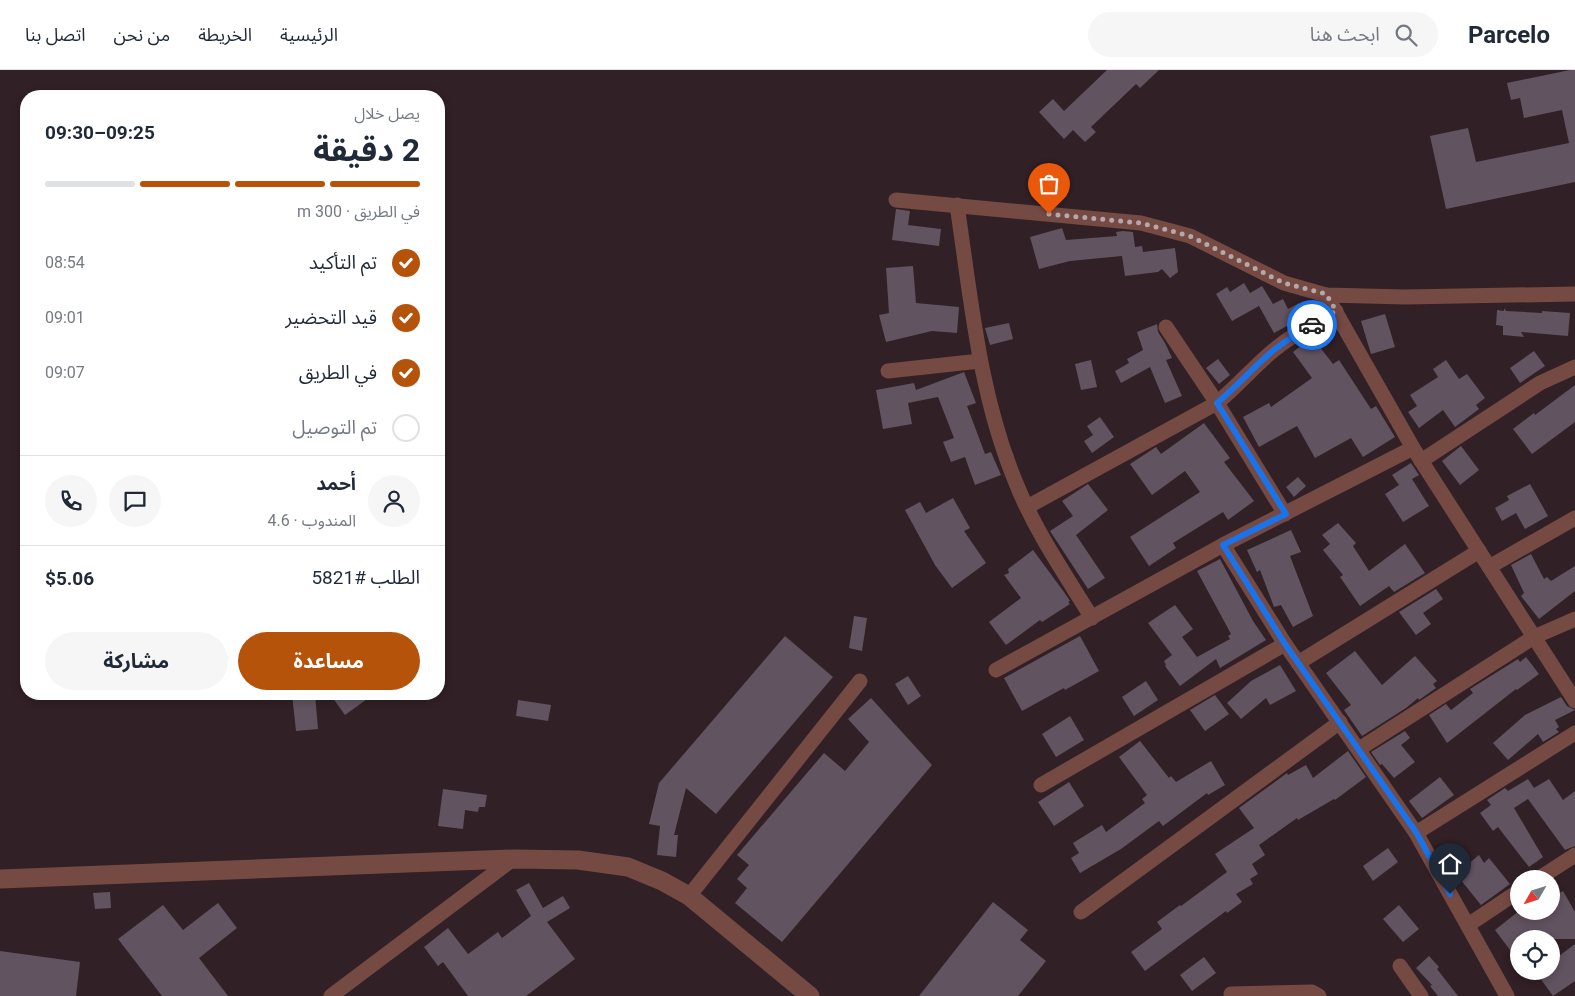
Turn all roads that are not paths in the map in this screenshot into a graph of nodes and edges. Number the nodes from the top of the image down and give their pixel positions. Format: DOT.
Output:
graph roads {
  1 [pos="896,200"];
  2 [pos="957,205"];
  3 [pos="1326,294"];
  4 [pos="1575,294"];
  5 [pos="1336,311"];
  6 [pos="1166,327"];
  7 [pos="980,361"];
  8 [pos="1575,367"];
  9 [pos="888,370"];
  10 [pos="1217,403"];
  11 [pos="1417,454"];
  12 [pos="1027,507"];
  13 [pos="1286,514"];
  14 [pos="1575,518"];
  15 [pos="1223,545"];
  16 [pos="1479,551"];
  17 [pos="1489,567"];
  18 [pos="1092,618"];
  19 [pos="1575,620"];
  20 [pos="1534,637"];
  21 [pos="1285,644"];
  22 [pos="1298,663"];
  23 [pos="996,670"];
  24 [pos="860,681"];
  25 [pos="1575,701"];
  26 [pos="1340,722"];
  27 [pos="1575,733"];
  28 [pos="1359,749"];
  29 [pos="1041,785"];
  30 [pos="1416,832"];
  31 [pos="1575,855"];
  32 [pos="513,859"];
  33 [pos="1552,870"];
  34 [pos="0,879"];
  35 [pos="689,896"];
  36 [pos="1510,897"];
  37 [pos="1082,912"];
  38 [pos="1468,925"];
  39 [pos="1400,966"];
  40 [pos="1231,994"];
  41 [pos="331,996"];
  42 [pos="810,996"];
  43 [pos="1319,996"];
  44 [pos="1421,996"];
  45 [pos="1507,996"];
  1 -- 2 [label="street"];
  2 -- 3 [label="street"];
  2 -- 7 [label="street"];
  3 -- 4 [label="street"];
  3 -- 5 [label="street"];
  5 -- 10 [label="street"];
  5 -- 11 [label="street"];
  6 -- 10 [label="street"];
  7 -- 9 [label="street"];
  7 -- 12 [label="street"];
  8 -- 11 [label="street"];
  10 -- 12 [label="street"];
  10 -- 13 [label="street"];
  11 -- 13 [label="street"];
  11 -- 16 [label="street"];
  12 -- 18 [label="street"];
  13 -- 15 [label="street"];
  14 -- 17 [label="street"];
  15 -- 18 [label="street"];
  15 -- 21 [label="street"];
  16 -- 17 [label="street"];
  16 -- 22 [label="street"];
  17 -- 20 [label="street"];
  18 -- 23 [label="street"];
  19 -- 20 [label="street"];
  20 -- 25 [label="street"];
  20 -- 28 [label="street"];
  21 -- 22 [label="street"];
  21 -- 29 [label="street"];
  22 -- 26 [label="street"];
  24 -- 35 [label="street"];
  26 -- 28 [label="street"];
  26 -- 37 [label="street"];
  27 -- 30 [label="street"];
  28 -- 30 [label="street"];
  30 -- 38 [label="street"];
  31 -- 33 [label="street"];
  32 -- 34 [label="street"];
  32 -- 35 [label="street"];
  32 -- 41 [label="street"];
  35 -- 42 [label="street"];
  36 -- 38 [label="street"];
  38 -- 45 [label="street"];
  39 -- 44 [label="street"];
  40 -- 43 [label="street"];
}
